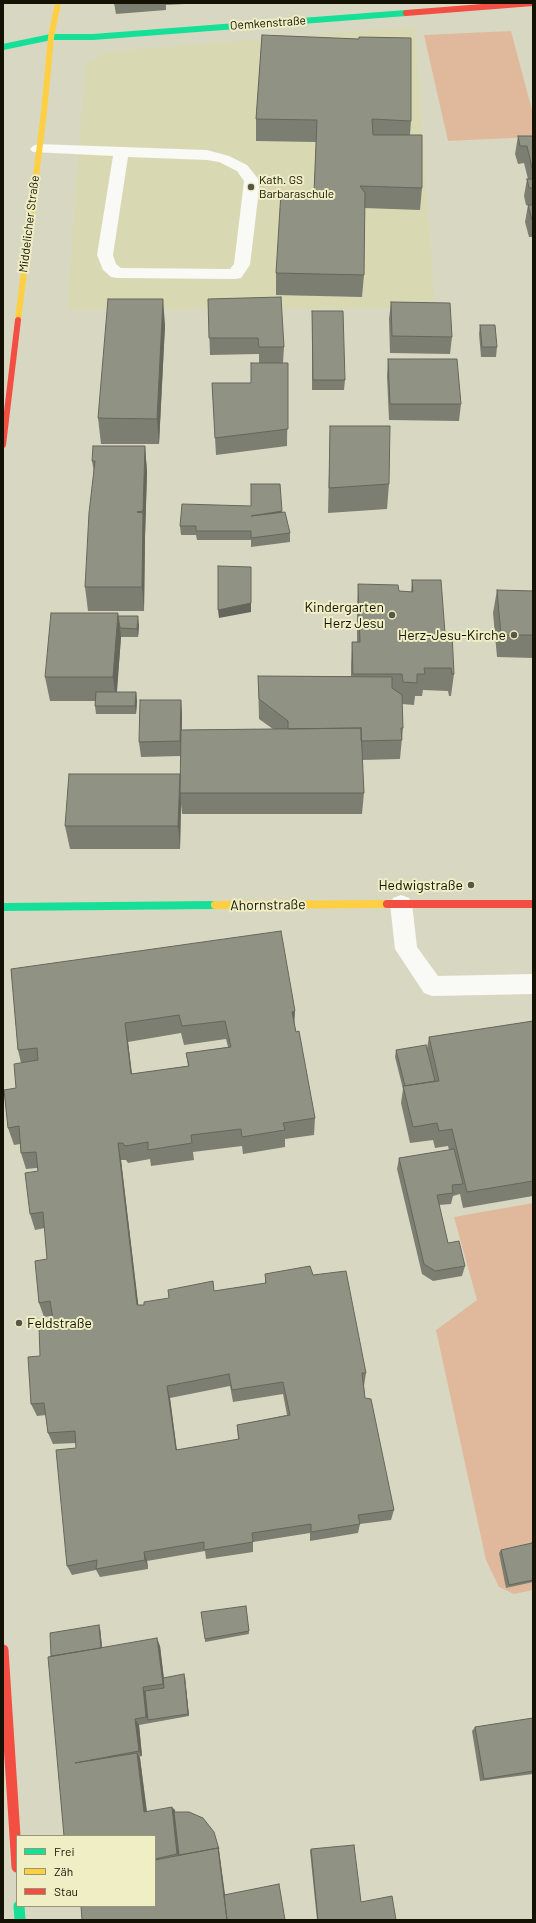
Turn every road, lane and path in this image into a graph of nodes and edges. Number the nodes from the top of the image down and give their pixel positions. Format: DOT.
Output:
graph roads {
  1 [pos="58,3"];
  2 [pos="533,3"];
  3 [pos="51,37"];
  4 [pos="3,47"];
  5 [pos="38,149"];
  6 [pos="121,152"];
  7 [pos="3,445"];
  8 [pos="401,904"];
  9 [pos="533,904"];
  10 [pos="3,907"];
  11 [pos="533,984"];
  12 [pos="3,1650"];
  13 [pos="16,1852"];
  14 [pos="20,1907"];
  15 [pos="20,1920"];
  1 -- 3 [label="street, Middelicher Straße"];
  2 -- 3 [label="street, Oemkenstraße"];
  3 -- 4 [label="street, Oemkenstraße"];
  3 -- 5 [label="street, Middelicher Straße"];
  5 -- 6 [label="lane"];
  5 -- 7 [label="street, Middelicher Straße"];
  6 -- 6 [label="lane"];
  8 -- 9 [label="street, Ahornstraße"];
  8 -- 10 [label="street, Ahornstraße"];
  8 -- 11 [label="lane"];
  12 -- 13 [label="street"];
  14 -- 15 [label="street"];
}
